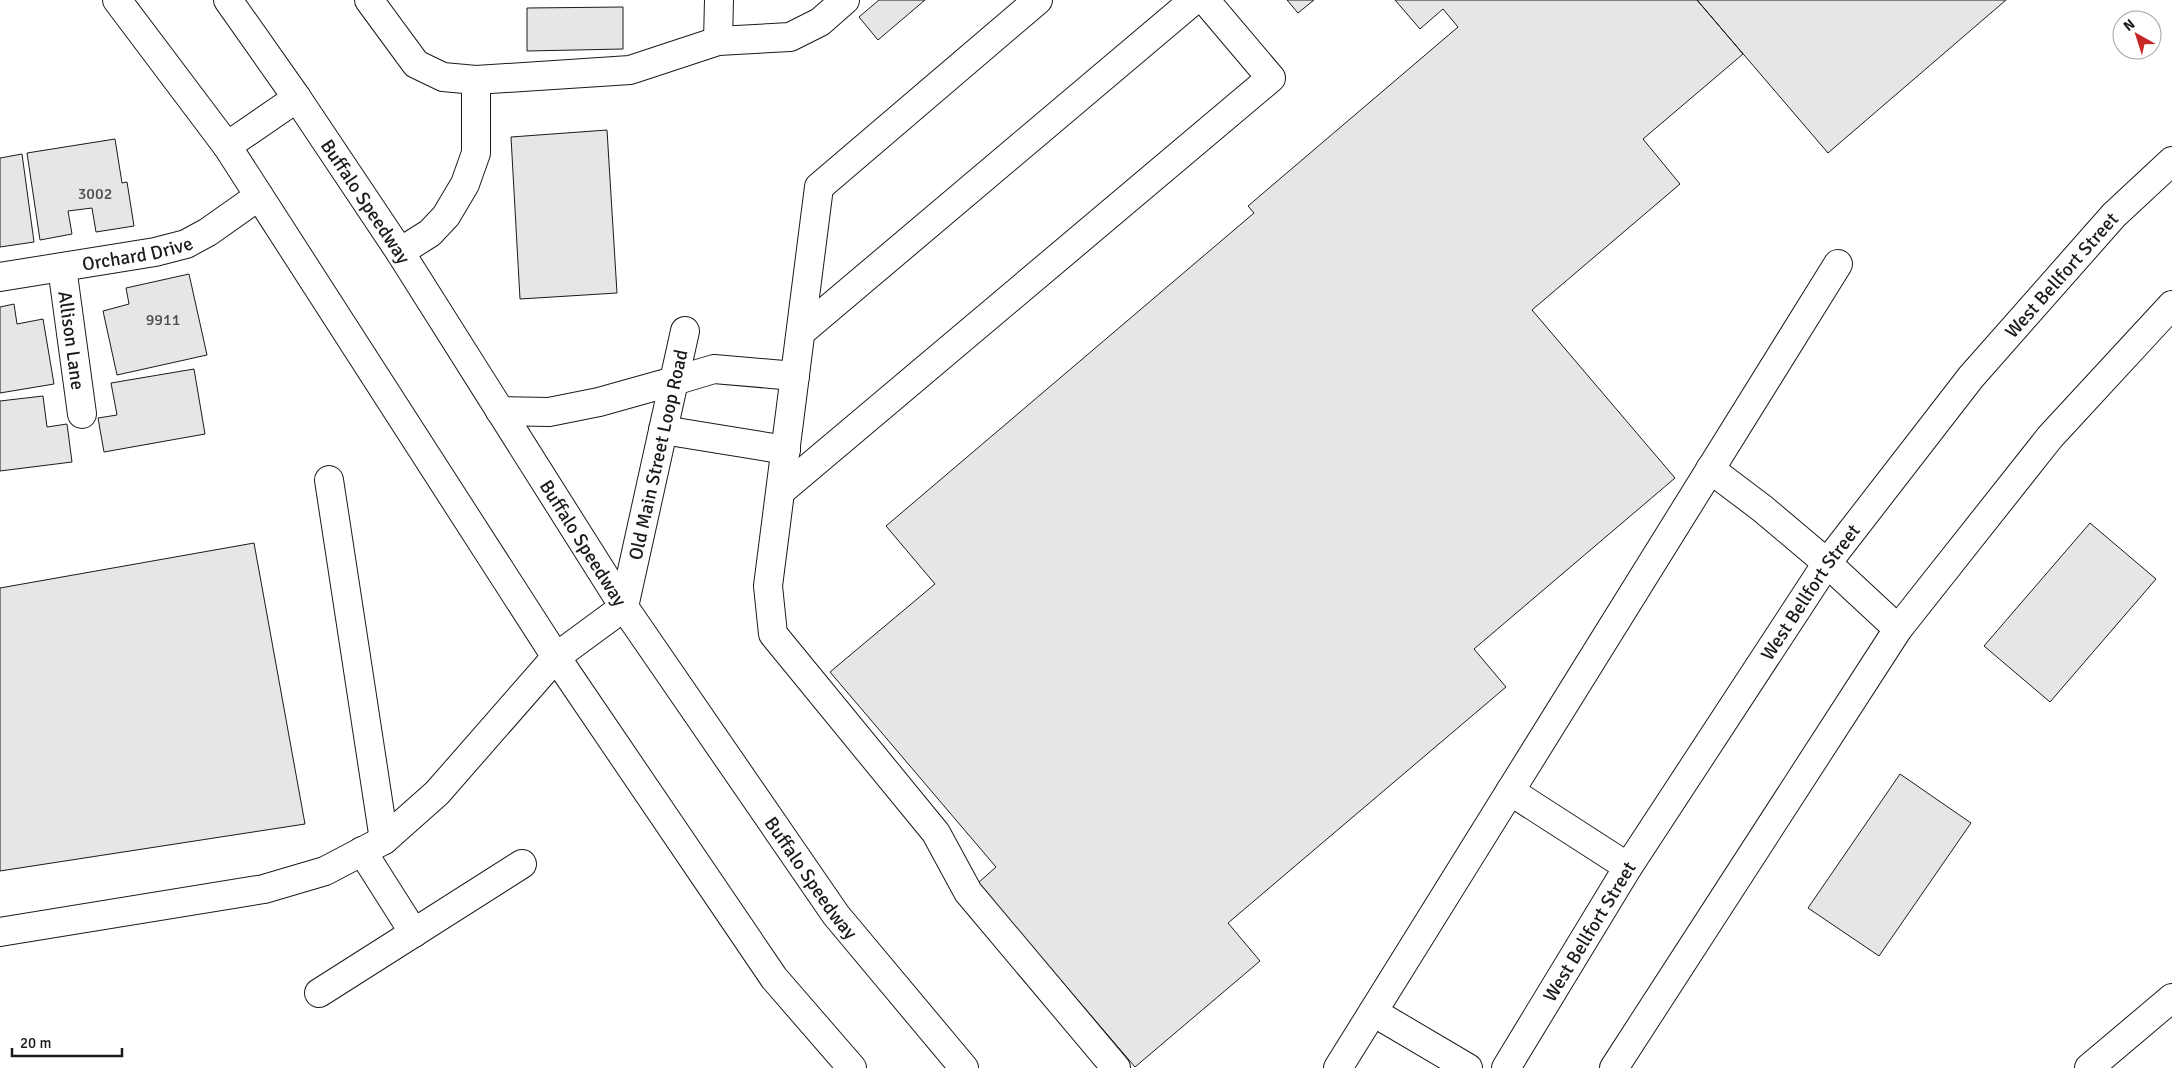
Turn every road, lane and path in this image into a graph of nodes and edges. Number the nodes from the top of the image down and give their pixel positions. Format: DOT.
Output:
graph roads {
  1 [pos="117,0"];
  2 [pos="228,0"];
  3 [pos="369,0"];
  4 [pos="719,0"];
  5 [pos="845,0"];
  6 [pos="1038,0"];
  7 [pos="1194,0"];
  8 [pos="1206,0"];
  9 [pos="718,42"];
  10 [pos="476,80"];
  11 [pos="297,98"];
  12 [pos="227,146"];
  13 [pos="2172,161"];
  14 [pos="260,196"];
  15 [pos="400,252"];
  16 [pos="1838,264"];
  17 [pos="62,267"];
  18 [pos="0,277"];
  19 [pos="2172,305"];
  20 [pos="685,331"];
  21 [pos="801,332"];
  22 [pos="795,376"];
  23 [pos="674,380"];
  24 [pos="500,411"];
  25 [pos="82,414"];
  26 [pos="663,430"];
  27 [pos="786,450"];
  28 [pos="1710,469"];
  29 [pos="329,480"];
  30 [pos="781,491"];
  31 [pos="1827,563"];
  32 [pos="624,607"];
  33 [pos="1898,629"];
  34 [pos="556,657"];
  35 [pos="1510,791"];
  36 [pos="373,845"];
  37 [pos="522,864"];
  38 [pos="1628,867"];
  39 [pos="0,932"];
  40 [pos="414,933"];
  41 [pos="319,993"];
  42 [pos="2172,998"];
  43 [pos="1373,1012"];
  44 [pos="2098,1065"];
  45 [pos="852,1068"];
  46 [pos="964,1068"];
  47 [pos="1116,1068"];
  48 [pos="1338,1068"];
  49 [pos="1468,1068"];
  50 [pos="1506,1068"];
  51 [pos="1614,1068"];
  1 -- 12 [label="main road"];
  2 -- 11 [label="main road, Buffalo Speedway"];
  3 -- 10 [label="main road"];
  4 -- 9 [label="main road"];
  5 -- 9 [label="main road"];
  6 -- 21 [label="main road"];
  7 -- 21 [label="main road"];
  8 -- 30 [label="main road"];
  9 -- 10 [label="main road"];
  10 -- 15 [label="main road"];
  11 -- 12 [label="main road"];
  11 -- 15 [label="main road, Buffalo Speedway"];
  12 -- 14 [label="main road"];
  13 -- 31 [label="main road, West Bellfort Street"];
  14 -- 17 [label="main road, Orchard Drive"];
  14 -- 34 [label="main road"];
  15 -- 24 [label="main road, Buffalo Speedway"];
  16 -- 28 [label="main road"];
  17 -- 18 [label="main road, Orchard Drive"];
  17 -- 25 [label="main road, Allison Lane"];
  19 -- 33 [label="main road"];
  20 -- 23 [label="main road, Old Main Street Loop Road"];
  21 -- 22 [label="main road"];
  22 -- 23 [label="main road"];
  22 -- 27 [label="main road"];
  23 -- 24 [label="main road"];
  23 -- 26 [label="main road, Old Main Street Loop Road"];
  24 -- 32 [label="main road, Buffalo Speedway"];
  26 -- 27 [label="main road"];
  26 -- 32 [label="main road, Old Main Street Loop Road"];
  27 -- 30 [label="main road"];
  28 -- 31 [label="main road"];
  28 -- 35 [label="main road"];
  29 -- 36 [label="main road"];
  30 -- 47 [label="main road"];
  31 -- 33 [label="main road"];
  31 -- 38 [label="main road, West Bellfort Street"];
  32 -- 34 [label="main road"];
  32 -- 46 [label="main road, Buffalo Speedway"];
  33 -- 51 [label="main road"];
  34 -- 36 [label="main road"];
  34 -- 45 [label="main road"];
  35 -- 38 [label="main road"];
  35 -- 43 [label="main road"];
  36 -- 39 [label="main road"];
  36 -- 40 [label="main road"];
  37 -- 40 [label="main road"];
  38 -- 50 [label="main road, West Bellfort Street"];
  40 -- 41 [label="main road"];
  42 -- 44 [label="main road"];
  43 -- 48 [label="main road"];
  43 -- 49 [label="main road"];
}
